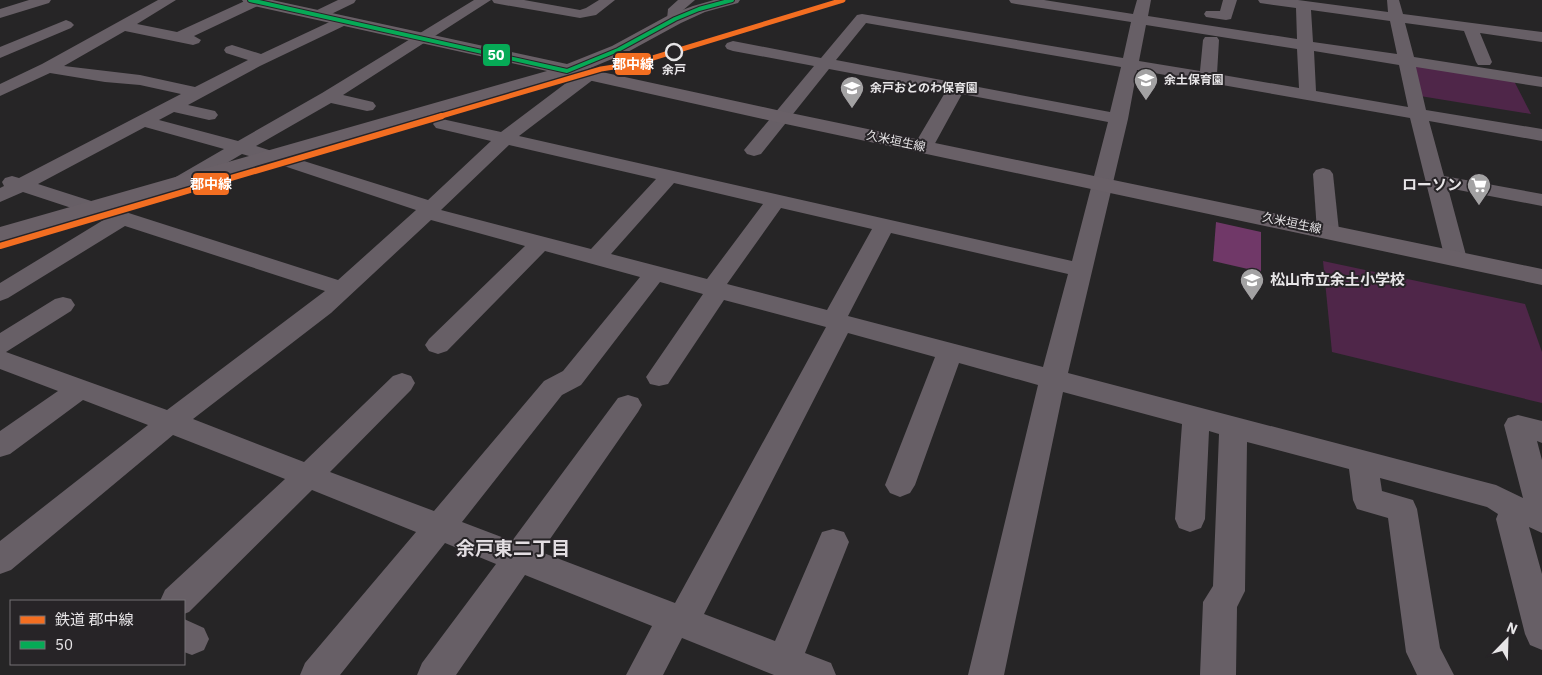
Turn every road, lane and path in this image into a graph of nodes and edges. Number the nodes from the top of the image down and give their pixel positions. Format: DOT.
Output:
graph roads {
  1 [pos="44,0"];
  2 [pos="169,0"];
  3 [pos="255,0"];
  4 [pos="349,0"];
  5 [pos="484,0"];
  6 [pos="499,0"];
  7 [pos="608,0"];
  8 [pos="684,0"];
  9 [pos="732,0"];
  10 [pos="1016,0"];
  11 [pos="1230,0"];
  12 [pos="1264,0"];
  13 [pos="1303,5"];
  14 [pos="1394,8"];
  15 [pos="1142,10"];
  16 [pos="0,14"];
  17 [pos="1210,14"];
  18 [pos="318,15"];
  19 [pos="676,19"];
  20 [pos="342,21"];
  21 [pos="66,25"];
  22 [pos="124,26"];
  23 [pos="1470,27"];
  24 [pos="1542,37"];
  25 [pos="421,38"];
  26 [pos="1211,40"];
  27 [pos="733,46"];
  28 [pos="1305,46"];
  29 [pos="232,50"];
  30 [pos="0,53"];
  31 [pos="262,59"];
  32 [pos="1407,61"];
  33 [pos="1484,62"];
  34 [pos="825,64"];
  35 [pos="1130,64"];
  36 [pos="0,66"];
  37 [pos="42,71"];
  38 [pos="577,73"];
  39 [pos="1208,77"];
  40 [pos="1542,82"];
  41 [pos="956,89"];
  42 [pos="0,91"];
  43 [pos="198,93"];
  44 [pos="1308,94"];
  45 [pos="328,97"];
  46 [pos="172,106"];
  47 [pos="367,106"];
  48 [pos="1418,114"];
  49 [pos="209,115"];
  50 [pos="781,117"];
  51 [pos="1119,119"];
  52 [pos="142,121"];
  53 [pos="442,124"];
  54 [pos="1542,135"];
  55 [pos="505,138"];
  56 [pos="923,147"];
  57 [pos="238,149"];
  58 [pos="754,150"];
  59 [pos="271,157"];
  60 [pos="1323,174"];
  61 [pos="670,176"];
  62 [pos="0,178"];
  63 [pos="1436,180"];
  64 [pos="181,182"];
  65 [pos="1104,184"];
  66 [pos="22,185"];
  67 [pos="0,196"];
  68 [pos="776,200"];
  69 [pos="1542,200"];
  70 [pos="94,207"];
  71 [pos="427,210"];
  72 [pos="124,217"];
  73 [pos="885,225"];
  74 [pos="1328,231"];
  75 [pos="0,235"];
  76 [pos="540,242"];
  77 [pos="596,257"];
  78 [pos="1456,259"];
  79 [pos="1080,270"];
  80 [pos="654,273"];
  81 [pos="1542,277"];
  82 [pos="342,289"];
  83 [pos="715,289"];
  84 [pos="0,293"];
  85 [pos="63,305"];
  86 [pos="837,322"];
  87 [pos="0,345"];
  88 [pos="438,345"];
  89 [pos="950,352"];
  90 [pos="0,360"];
  91 [pos="658,377"];
  92 [pos="1053,379"];
  93 [pos="402,382"];
  94 [pos="79,389"];
  95 [pos="628,405"];
  96 [pos="1196,416"];
  97 [pos="170,422"];
  98 [pos="1233,426"];
  99 [pos="1542,432"];
  100 [pos="0,446"];
  101 [pos="1363,462"];
  102 [pos="308,476"];
  103 [pos="900,485"];
  104 [pos="1530,514"];
  105 [pos="1190,519"];
  106 [pos="440,528"];
  107 [pos="833,542"];
  108 [pos="518,558"];
  109 [pos="0,560"];
  110 [pos="178,600"];
  111 [pos="678,621"];
  112 [pos="1542,634"];
  113 [pos="774,665"];
  114 [pos="318,675"];
  115 [pos="435,675"];
  116 [pos="644,675"];
  117 [pos="818,675"];
  118 [pos="986,675"];
  119 [pos="1218,675"];
  120 [pos="1436,675"];
  1 -- 16 [label="street"];
  2 -- 22 [label="street"];
  3 -- 18 [label="main road, 久米垣生線"];
  3 -- 22 [label="street"];
  4 -- 18 [label="street"];
  5 -- 25 [label="street"];
  6 -- 7 [label="street"];
  8 -- 19 [label="street"];
  9 -- 19 [label="main road"];
  10 -- 15 [label="street"];
  11 -- 17 [label="street"];
  12 -- 13 [label="street"];
  13 -- 14 [label="street"];
  13 -- 28 [label="street"];
  14 -- 23 [label="street"];
  14 -- 32 [label="street"];
  15 -- 28 [label="street"];
  15 -- 35 [label="street"];
  18 -- 20 [label="main road, 久米垣生線"];
  19 -- 38 [label="main road"];
  20 -- 25 [label="main road, 久米垣生線"];
  20 -- 31 [label="street"];
  21 -- 30 [label="street"];
  22 -- 37 [label="street"];
  23 -- 24 [label="street"];
  23 -- 33 [label="street"];
  25 -- 38 [label="main road, 久米垣生線"];
  25 -- 45 [label="street"];
  26 -- 39 [label="street"];
  27 -- 34 [label="street"];
  28 -- 32 [label="street"];
  28 -- 44 [label="street"];
  29 -- 31 [label="street"];
  31 -- 43 [label="street"];
  32 -- 40 [label="street"];
  32 -- 48 [label="street"];
  34 -- 35 [label="street"];
  34 -- 41 [label="street"];
  34 -- 50 [label="street"];
  35 -- 39 [label="street"];
  35 -- 51 [label="street"];
  36 -- 37 [label="street"];
  37 -- 42 [label="street"];
  37 -- 43 [label="street"];
  38 -- 50 [label="main road, 久米垣生線"];
  38 -- 55 [label="street"];
  38 -- 59 [label="main road"];
  39 -- 44 [label="street"];
  41 -- 51 [label="street"];
  41 -- 56 [label="street"];
  43 -- 46 [label="street"];
  44 -- 48 [label="street"];
  45 -- 47 [label="street"];
  45 -- 57 [label="street"];
  46 -- 49 [label="street"];
  46 -- 52 [label="street"];
  48 -- 54 [label="street"];
  48 -- 63 [label="street"];
  50 -- 56 [label="main road, 久米垣生線"];
  50 -- 58 [label="street"];
  51 -- 65 [label="street"];
  52 -- 57 [label="street"];
  52 -- 66 [label="street"];
  53 -- 55 [label="street"];
  55 -- 61 [label="street"];
  55 -- 71 [label="street"];
  56 -- 65 [label="main road, 久米垣生線"];
  57 -- 59 [label="street"];
  57 -- 64 [label="street"];
  59 -- 64 [label="main road"];
  59 -- 71 [label="street"];
  60 -- 74 [label="street"];
  61 -- 68 [label="street"];
  61 -- 77 [label="street"];
  62 -- 66 [label="street"];
  63 -- 69 [label="street"];
  63 -- 78 [label="street"];
  64 -- 70 [label="main road"];
  65 -- 74 [label="main road, 久米垣生線"];
  65 -- 79 [label="street"];
  66 -- 67 [label="street"];
  66 -- 70 [label="street"];
  68 -- 73 [label="street"];
  68 -- 83 [label="street"];
  70 -- 72 [label="street"];
  70 -- 75 [label="main road"];
  71 -- 76 [label="street"];
  71 -- 82 [label="street"];
  72 -- 82 [label="street"];
  72 -- 84 [label="street"];
  73 -- 79 [label="street"];
  73 -- 86 [label="street"];
  74 -- 78 [label="main road, 久米垣生線"];
  76 -- 77 [label="street"];
  76 -- 88 [label="street"];
  77 -- 80 [label="street"];
  78 -- 81 [label="main road, 久米垣生線"];
  79 -- 92 [label="street"];
  80 -- 83 [label="street"];
  80 -- 106 [label="street"];
  82 -- 97 [label="street"];
  83 -- 86 [label="street"];
  83 -- 91 [label="street"];
  85 -- 87 [label="street"];
  86 -- 89 [label="street"];
  86 -- 111 [label="street"];
  89 -- 92 [label="street"];
  89 -- 103 [label="street"];
  90 -- 94 [label="street"];
  92 -- 96 [label="street"];
  92 -- 118 [label="street"];
  93 -- 102 [label="street"];
  94 -- 97 [label="street"];
  94 -- 100 [label="street"];
  95 -- 108 [label="street"];
  96 -- 98 [label="street"];
  96 -- 105 [label="street"];
  97 -- 102 [label="street"];
  97 -- 109 [label="street"];
  98 -- 101 [label="street"];
  98 -- 119 [label="street"];
  99 -- 104 [label="street"];
  101 -- 104 [label="street"];
  101 -- 120 [label="street"];
  102 -- 106 [label="street"];
  102 -- 110 [label="street"];
  104 -- 112 [label="street"];
  106 -- 108 [label="street"];
  106 -- 114 [label="street"];
  107 -- 113 [label="street"];
  108 -- 111 [label="street"];
  108 -- 115 [label="street"];
  111 -- 113 [label="street"];
  111 -- 116 [label="street"];
  113 -- 117 [label="street"];
}
